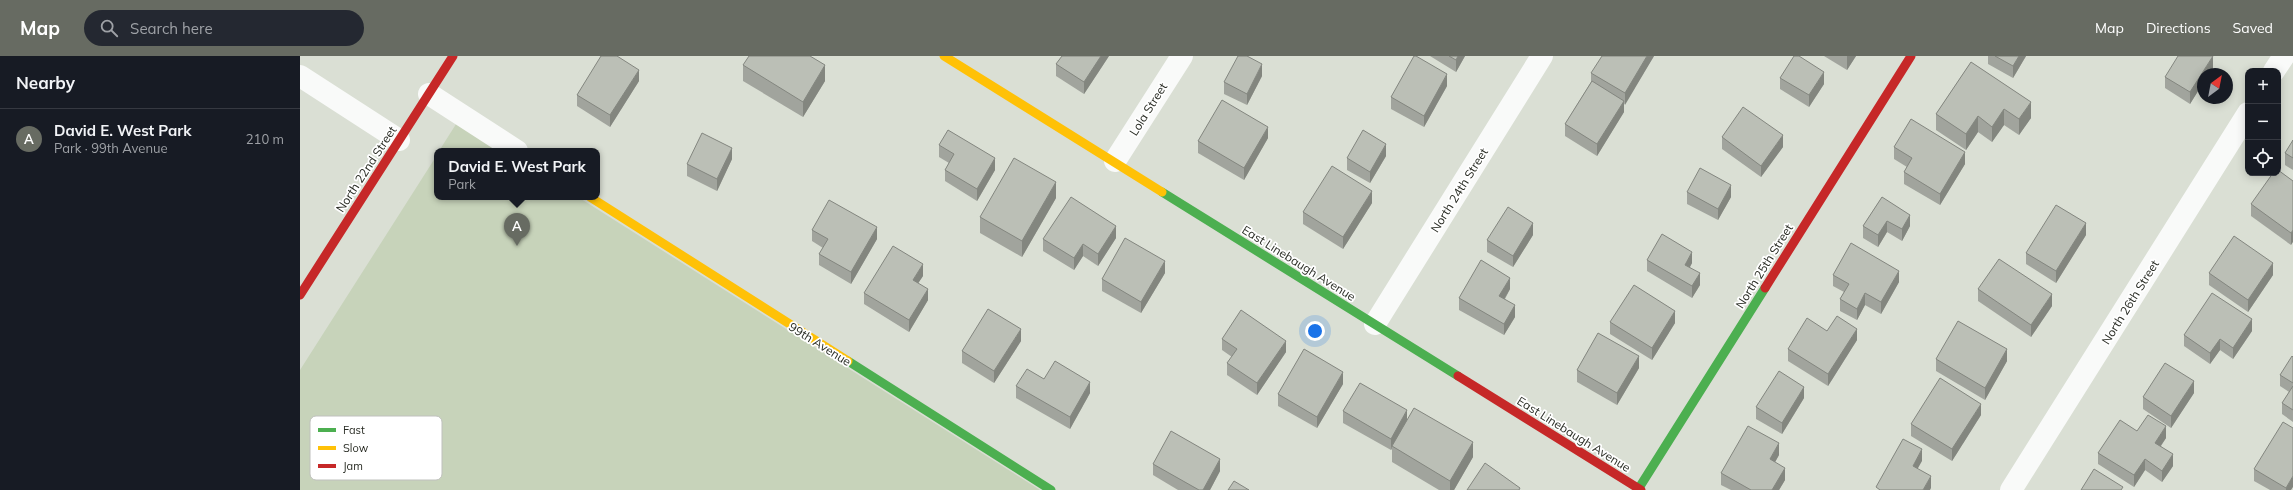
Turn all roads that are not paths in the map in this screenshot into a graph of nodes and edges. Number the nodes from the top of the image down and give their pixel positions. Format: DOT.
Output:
graph roads {
  1 [pos="453,56"];
  2 [pos="944,56"];
  3 [pos="1182,56"];
  4 [pos="1542,56"];
  5 [pos="1911,56"];
  6 [pos="2284,56"];
  7 [pos="2276,68"];
  8 [pos="300,76"];
  9 [pos="429,94"];
  10 [pos="2245,118"];
  11 [pos="399,140"];
  12 [pos="513,148"];
  13 [pos="1115,161"];
  14 [pos="595,200"];
  15 [pos="300,295"];
  16 [pos="1375,324"];
  17 [pos="1640,489"];
  18 [pos="1051,490"];
  19 [pos="2011,490"];
  1 -- 9 [label="street, North 22nd Street"];
  2 -- 13 [label="street, East Linebaugh Avenue"];
  3 -- 13 [label="street, Lola Street"];
  4 -- 16 [label="street, North 24th Street"];
  5 -- 17 [label="street, North 25th Street"];
  6 -- 7 [label="street"];
  8 -- 11 [label="street"];
  9 -- 11 [label="street, North 22nd Street"];
  9 -- 12 [label="street"];
  10 -- 19 [label="street, North 26th Street"];
  11 -- 15 [label="street, North 22nd Street"];
  13 -- 16 [label="street, East Linebaugh Avenue"];
  14 -- 18 [label="street, 99th Avenue"];
  16 -- 17 [label="street, East Linebaugh Avenue"];
}
